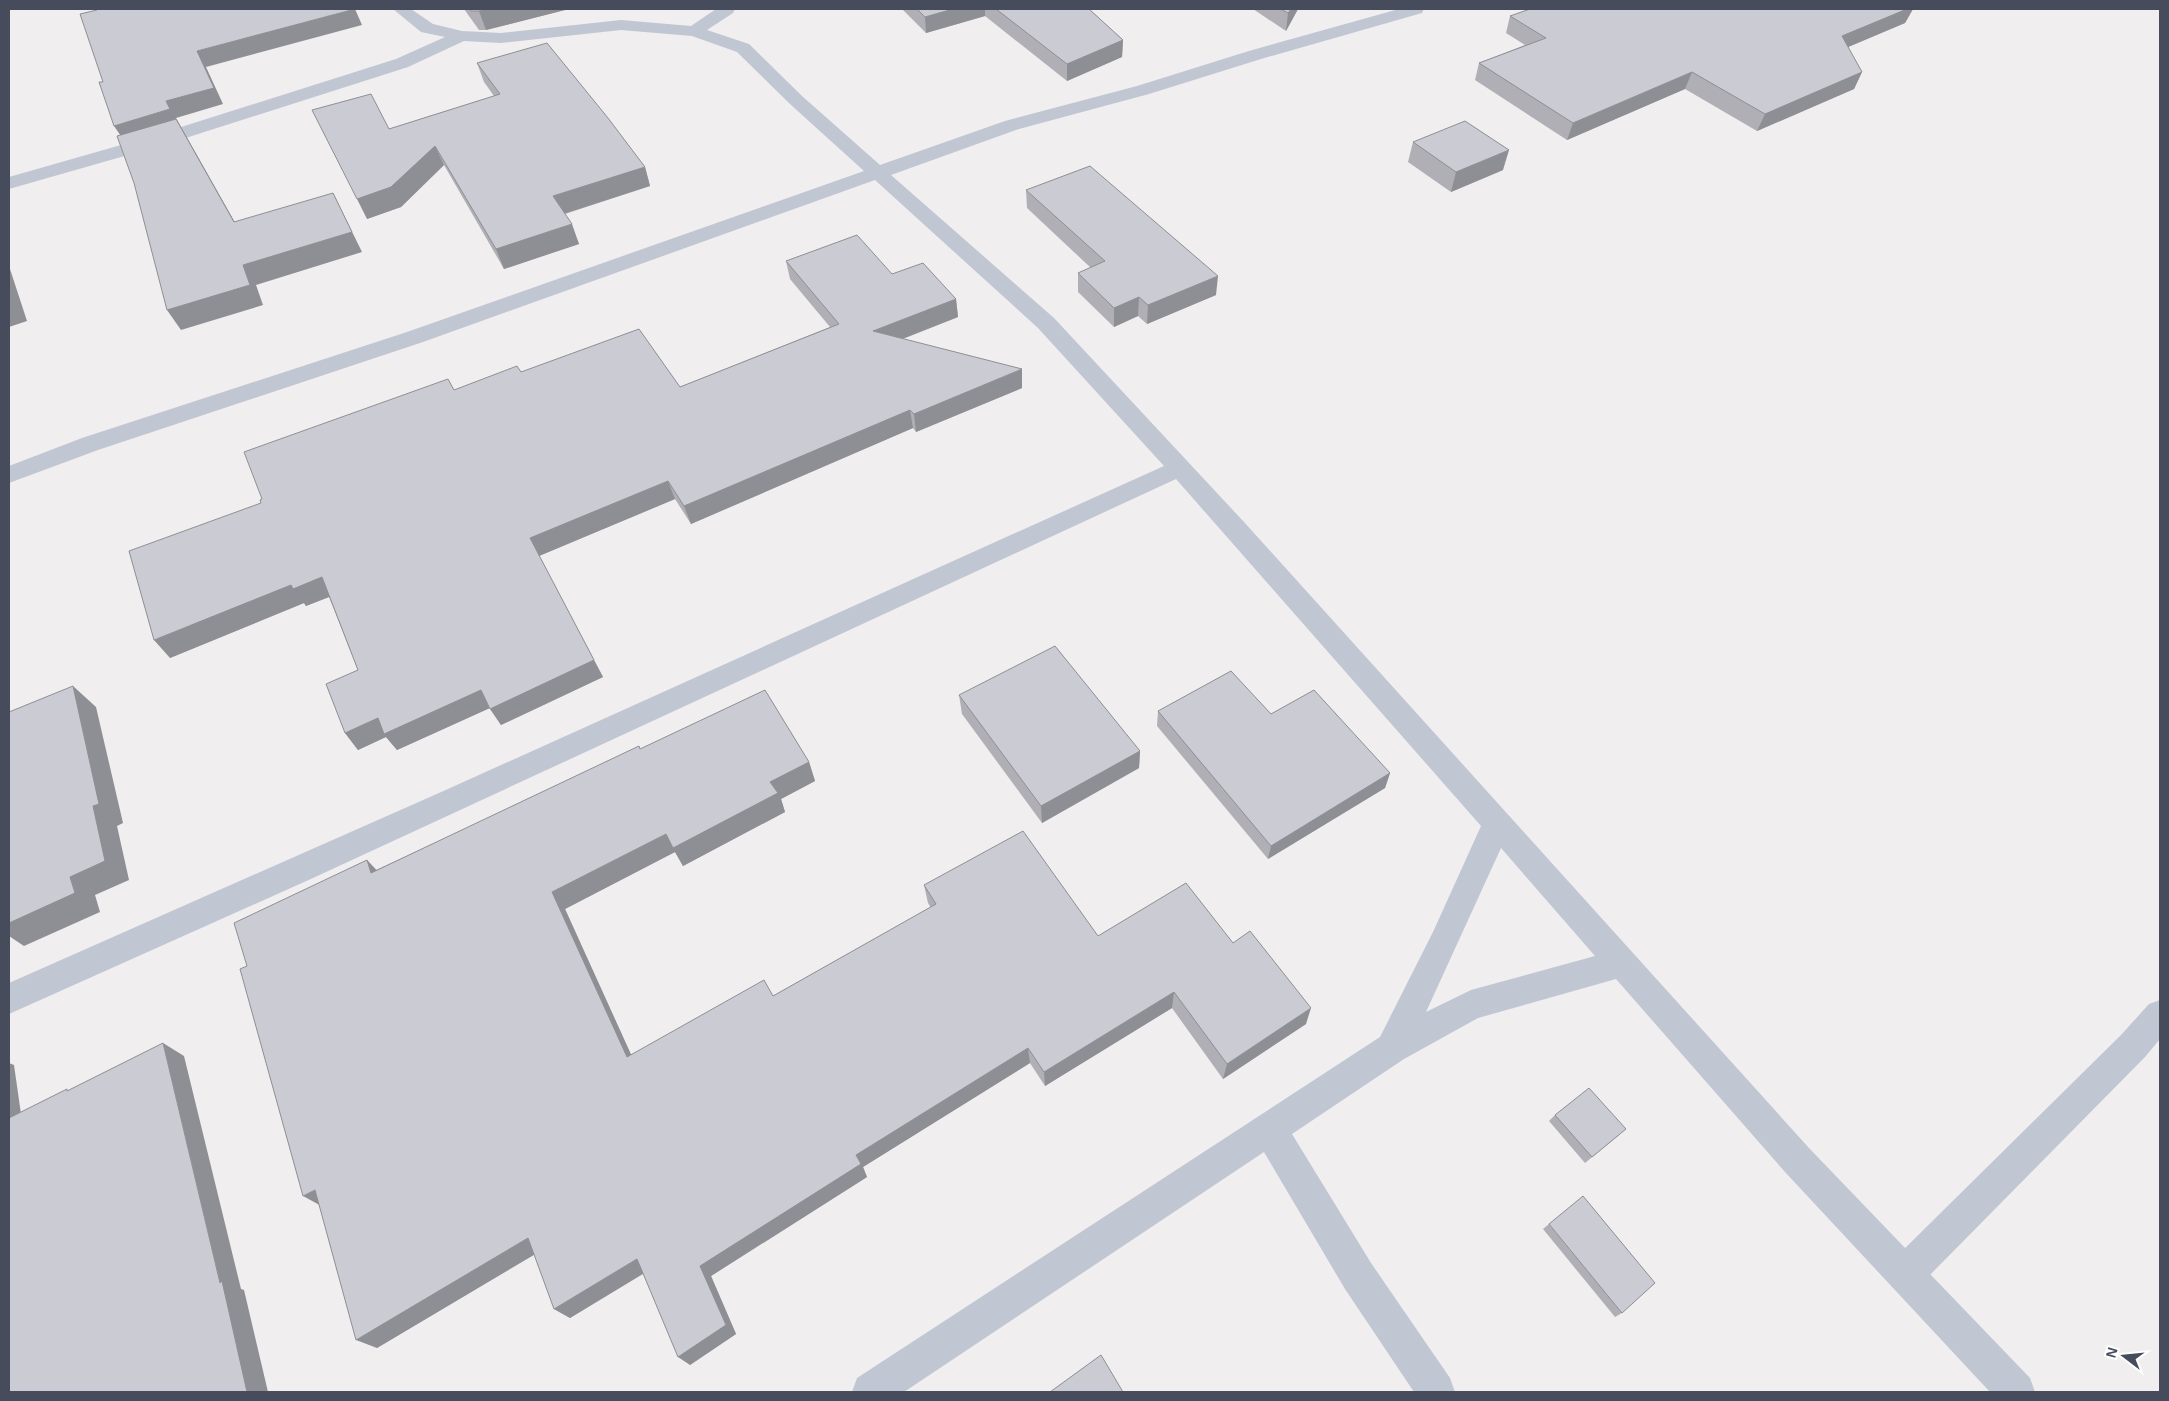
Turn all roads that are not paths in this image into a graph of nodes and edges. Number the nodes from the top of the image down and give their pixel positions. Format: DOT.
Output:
graph roads {
  1 [pos="400,9"];
  2 [pos="727,9"];
  3 [pos="1416,9"];
  4 [pos="694,32"];
  5 [pos="462,36"];
  6 [pos="878,171"];
  7 [pos="9,183"];
  8 [pos="1180,468"];
  9 [pos="9,475"];
  10 [pos="1497,824"];
  11 [pos="1622,963"];
  12 [pos="9,999"];
  13 [pos="2160,1014"];
  14 [pos="1392,1048"];
  15 [pos="1269,1128"];
  16 [pos="1905,1274"];
  17 [pos="871,1392"];
  18 [pos="1436,1392"];
  19 [pos="2016,1392"];
  1 -- 5 [label="street"];
  2 -- 4 [label="street"];
  3 -- 6 [label="street"];
  4 -- 5 [label="street"];
  4 -- 6 [label="street"];
  5 -- 7 [label="street"];
  6 -- 8 [label="street"];
  6 -- 9 [label="street"];
  8 -- 10 [label="street"];
  8 -- 12 [label="street"];
  10 -- 11 [label="street"];
  10 -- 14 [label="street"];
  11 -- 14 [label="street"];
  11 -- 16 [label="street"];
  13 -- 16 [label="street"];
  14 -- 15 [label="street"];
  15 -- 17 [label="street"];
  15 -- 18 [label="street"];
  16 -- 19 [label="street"];
}
